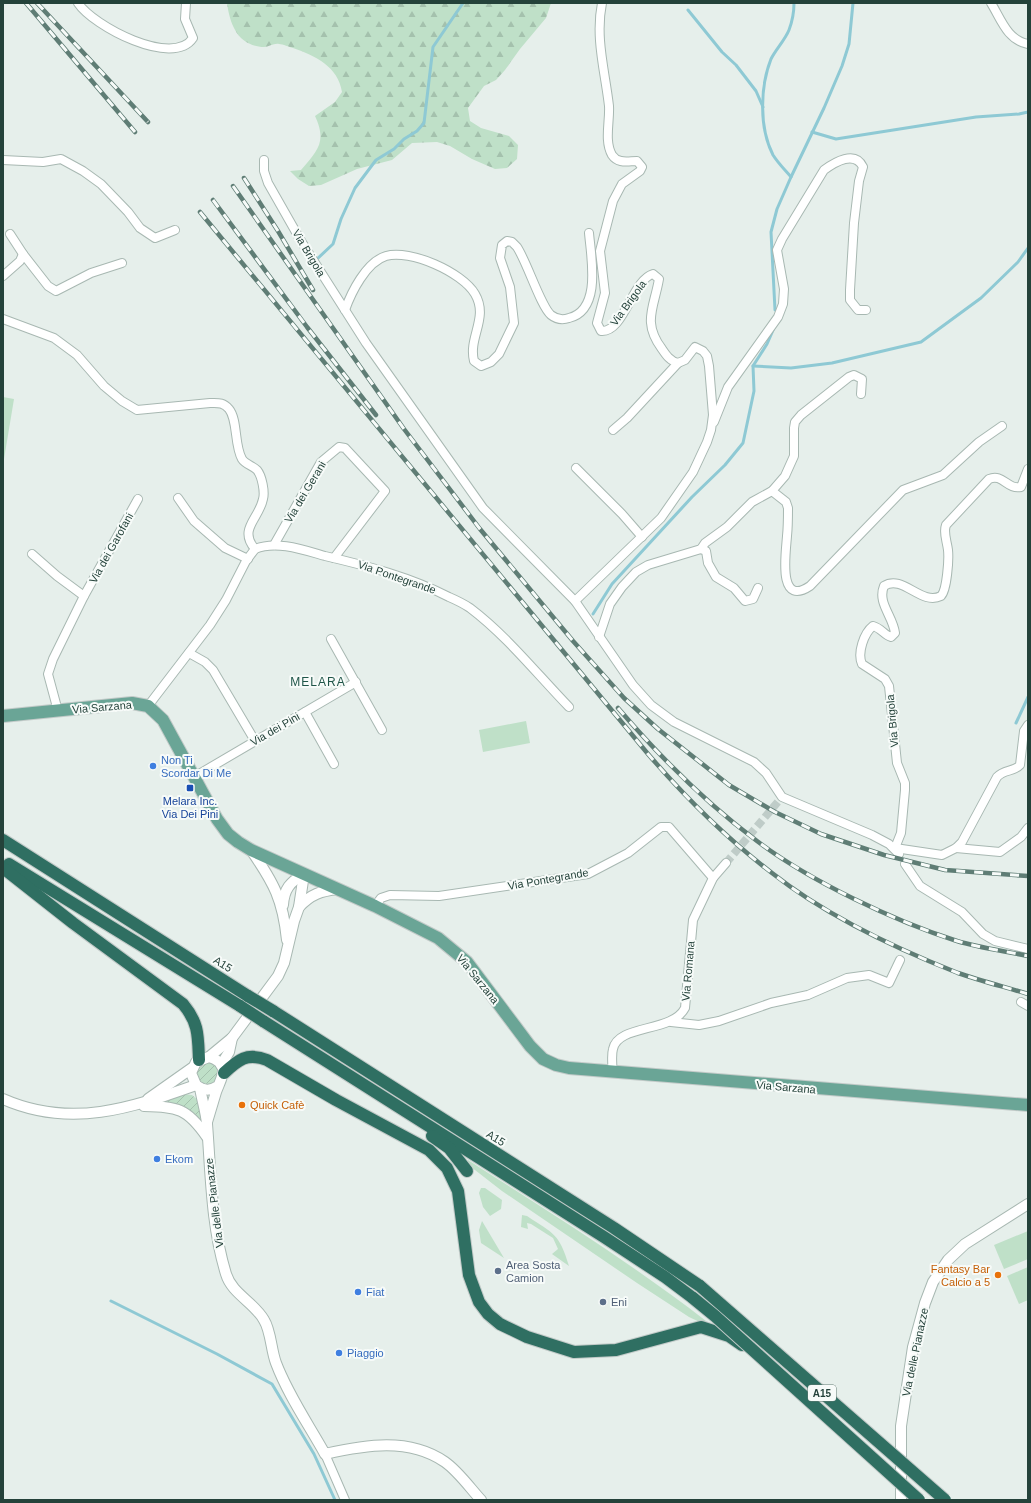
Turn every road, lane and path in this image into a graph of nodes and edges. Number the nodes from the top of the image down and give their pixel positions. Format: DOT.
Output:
graph roads {
  1 [pos="78,3"];
  2 [pos="186,3"];
  3 [pos="602,3"];
  4 [pos="992,3"];
  5 [pos="1028,44"];
  6 [pos="3,160"];
  7 [pos="264,160"];
  8 [pos="175,230"];
  9 [pos="588,233"];
  10 [pos="10,234"];
  11 [pos="23,254"];
  12 [pos="122,263"];
  13 [pos="3,276"];
  14 [pos="345,310"];
  15 [pos="866,310"];
  16 [pos="3,319"];
  17 [pos="678,364"];
  18 [pos="861,394"];
  19 [pos="1002,426"];
  20 [pos="613,430"];
  21 [pos="711,430"];
  22 [pos="576,468"];
  23 [pos="1028,469"];
  24 [pos="772,491"];
  25 [pos="178,498"];
  26 [pos="138,499"];
  27 [pos="642,537"];
  28 [pos="274,545"];
  29 [pos="255,549"];
  30 [pos="701,549"];
  31 [pos="32,554"];
  32 [pos="334,558"];
  33 [pos="248,559"];
  34 [pos="758,588"];
  35 [pos="84,596"];
  36 [pos="575,601"];
  37 [pos="599,637"];
  38 [pos="331,639"];
  39 [pos="189,653"];
  40 [pos="356,682"];
  41 [pos="148,706"];
  42 [pos="569,707"];
  43 [pos="58,711"];
  44 [pos="305,712"];
  45 [pos="3,716"];
  46 [pos="1028,725"];
  47 [pos="382,730"];
  48 [pos="255,741"];
  49 [pos="334,764"];
  50 [pos="194,777"];
  51 [pos="1028,828"];
  52 [pos="3,840"];
  53 [pos="956,848"];
  54 [pos="251,850"];
  55 [pos="897,851"];
  56 [pos="3,861"];
  57 [pos="726,863"];
  58 [pos="905,864"];
  59 [pos="3,868"];
  60 [pos="304,874"];
  61 [pos="714,878"];
  62 [pos="338,889"];
  63 [pos="374,906"];
  64 [pos="282,907"];
  65 [pos="299,907"];
  66 [pos="288,948"];
  67 [pos="1028,949"];
  68 [pos="900,960"];
  69 [pos="671,1022"];
  70 [pos="232,1038"];
  71 [pos="200,1062"];
  72 [pos="222,1069"];
  73 [pos="612,1071"];
  74 [pos="353,1078"];
  75 [pos="218,1086"];
  76 [pos="198,1087"];
  77 [pos="3,1099"];
  78 [pos="138,1105"];
  79 [pos="1028,1105"];
  80 [pos="207,1122"];
  81 [pos="207,1138"];
  82 [pos="467,1171"];
  83 [pos="1028,1204"];
  84 [pos="801,1393"];
  85 [pos="325,1454"];
  86 [pos="345,1500"];
  87 [pos="481,1500"];
  88 [pos="901,1500"];
  89 [pos="919,1500"];
  90 [pos="945,1500"];
  1 -- 2 [label="street"];
  3 -- 17 [label="street, Via Brigola"];
  4 -- 5 [label="street"];
  6 -- 8 [label="street"];
  7 -- 14 [label="street, Via Brigola"];
  9 -- 14 [label="street"];
  10 -- 11 [label="street"];
  11 -- 12 [label="street"];
  11 -- 13 [label="street"];
  14 -- 36 [label="street, Via Brigola"];
  15 -- 21 [label="street"];
  16 -- 29 [label="street"];
  17 -- 20 [label="street"];
  17 -- 21 [label="street"];
  18 -- 24 [label="street"];
  19 -- 24 [label="street"];
  21 -- 27 [label="street"];
  22 -- 27 [label="street"];
  23 -- 55 [label="street, Via Brigola"];
  24 -- 30 [label="street"];
  25 -- 33 [label="street"];
  26 -- 35 [label="street, Via dei Garofani"];
  27 -- 36 [label="street"];
  28 -- 29 [label="street, Via Pontegrande"];
  28 -- 32 [label="street, Via Pontegrande"];
  28 -- 32 [label="street, Via dei Gerani"];
  29 -- 33 [label="street"];
  30 -- 34 [label="street"];
  30 -- 37 [label="street"];
  31 -- 35 [label="street, Via dei Garofani"];
  32 -- 42 [label="street, Via Pontegrande"];
  33 -- 39 [label="street"];
  35 -- 43 [label="street, Via dei Garofani"];
  36 -- 37 [label="street, Via Brigola"];
  37 -- 55 [label="street, Via Brigola"];
  38 -- 40 [label="street"];
  39 -- 41 [label="street"];
  39 -- 48 [label="street"];
  40 -- 44 [label="street, Via dei Pini"];
  40 -- 47 [label="street"];
  41 -- 43 [label="main road, Via Sarzana"];
  41 -- 50 [label="main road, Via Sarzana"];
  43 -- 45 [label="main road, Via Sarzana"];
  44 -- 48 [label="street, Via dei Pini"];
  44 -- 49 [label="street"];
  46 -- 53 [label="street"];
  48 -- 50 [label="street, Via dei Pini"];
  50 -- 54 [label="main road, Via Sarzana"];
  51 -- 53 [label="street"];
  52 -- 90 [label="highway, A15 / A15, bridge"];
  53 -- 55 [label="street"];
  54 -- 60 [label="main road, Via Sarzana"];
  54 -- 64 [label="street, Via delle Pianazze"];
  56 -- 74 [label="highway, A15, bridge"];
  57 -- 61 [label="street, Via Romana"];
  58 -- 67 [label="street"];
  59 -- 71 [label="highway"];
  60 -- 62 [label="main road, Via Sarzana"];
  60 -- 64 [label="street, Via delle Pianazze"];
  60 -- 65 [label="street, Via delle Pianazze"];
  61 -- 63 [label="street, Via Pontegrande"];
  61 -- 69 [label="street, Via Romana"];
  62 -- 63 [label="main road, Via Sarzana"];
  62 -- 65 [label="street"];
  63 -- 73 [label="main road, Via Sarzana"];
  64 -- 66 [label="street, Via delle Pianazze"];
  65 -- 66 [label="street, Via delle Pianazze"];
  66 -- 70 [label="street, Via delle Pianazze"];
  68 -- 69 [label="street"];
  69 -- 73 [label="street, Via Romana"];
  70 -- 71 [label="street, Via delle Pianazze"];
  70 -- 72 [label="street, Via delle Pianazze"];
  71 -- 72 [label="street"];
  71 -- 76 [label="street"];
  71 -- 78 [label="street, Via delle Pianazze"];
  72 -- 75 [label="street"];
  72 -- 84 [label="highway"];
  73 -- 79 [label="main road, Via Sarzana"];
  74 -- 82 [label="highway"];
  74 -- 84 [label="highway, A15 / A15, bridge"];
  75 -- 76 [label="street"];
  75 -- 80 [label="street, Via delle Pianazze"];
  76 -- 78 [label="street, Via delle Pianazze"];
  76 -- 80 [label="street, Via delle Pianazze"];
  77 -- 78 [label="street, Via delle Pianazze"];
  78 -- 81 [label="street, Via delle Pianazze"];
  80 -- 81 [label="street, Via delle Pianazze"];
  81 -- 85 [label="street, Via delle Pianazze"];
  83 -- 88 [label="street, Via delle Pianazze"];
  84 -- 89 [label="highway, A15 / A15, bridge"];
  85 -- 86 [label="street, Via delle Pianazze"];
  85 -- 87 [label="street"];
}
